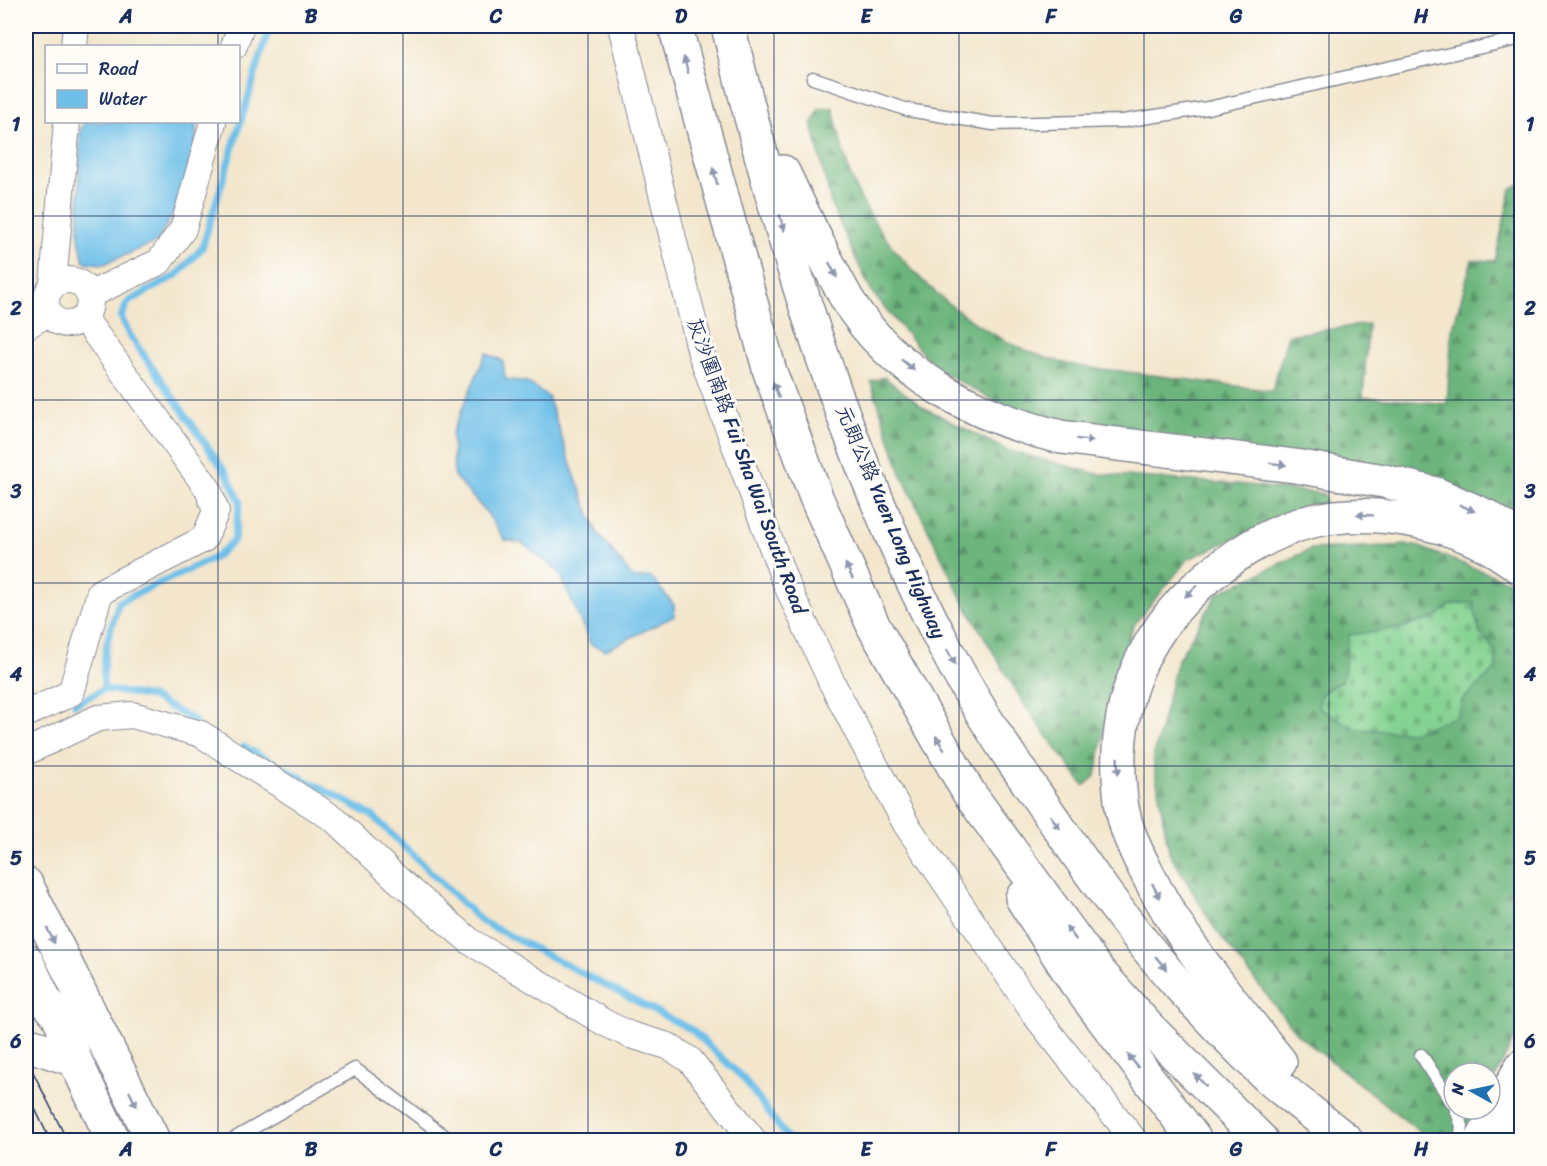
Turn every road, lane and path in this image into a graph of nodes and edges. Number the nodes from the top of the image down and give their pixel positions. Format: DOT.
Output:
graph roads {
  1 [pos="76,26"];
  2 [pos="241,26"];
  3 [pos="621,26"];
  4 [pos="675,26"];
  5 [pos="728,26"];
  6 [pos="1521,38"];
  7 [pos="74,45"];
  8 [pos="234,45"];
  9 [pos="813,78"];
  10 [pos="743,86"];
  11 [pos="67,123"];
  12 [pos="213,123"];
  13 [pos="53,285"];
  14 [pos="86,306"];
  15 [pos="48,312"];
  16 [pos="26,326"];
  17 [pos="1521,539"];
  18 [pos="1521,569"];
  19 [pos="26,714"];
  20 [pos="26,752"];
  21 [pos="969,793"];
  22 [pos="26,884"];
  23 [pos="26,960"];
  24 [pos="45,1000"];
  25 [pos="29,1048"];
  26 [pos="1421,1055"];
  27 [pos="77,1065"];
  28 [pos="1521,1066"];
  29 [pos="1442,1087"];
  30 [pos="1460,1121"];
  31 [pos="1521,1130"];
  32 [pos="1251,1131"];
  33 [pos="1339,1134"];
  34 [pos="114,1140"];
  35 [pos="153,1140"];
  36 [pos="232,1140"];
  37 [pos="450,1140"];
  38 [pos="753,1140"];
  39 [pos="1134,1140"];
  40 [pos="1195,1140"];
  41 [pos="1460,1140"];
  42 [pos="1482,1140"];
  43 [pos="1515,1140"];
  1 -- 7 [label="street"];
  2 -- 8 [label="street"];
  3 -- 39 [label="street, 灰沙圍南路 Fui Sha Wai South Road"];
  21 -- 4 [label="main road, one-way"];
  5 -- 10 [label="main road, 元朗公路 Yuen Long Highway"];
  6 -- 9 [label="lane"];
  10 -- 17 [label="main road, one-way"];
  10 -- 33 [label="main road, 元朗公路 Yuen Long Highway, one-way"];
  11 -- 13 [label="street"];
  12 -- 14 [label="street"];
  13 -- 14 [label="street"];
  13 -- 15 [label="street"];
  14 -- 15 [label="street"];
  14 -- 19 [label="street"];
  15 -- 16 [label="street"];
  18 -- 33 [label="main road, one-way"];
  20 -- 38 [label="street"];
  32 -- 21 [label="main road, one-way"];
  40 -- 21 [label="main road, one-way"];
  22 -- 35 [label="main road, one-way"];
  23 -- 24 [label="main road"];
  24 -- 25 [label="main road"];
  24 -- 27 [label="main road"];
  25 -- 27 [label="main road"];
  26 -- 29 [label="lane"];
  27 -- 34 [label="main road"];
  28 -- 42 [label="main road"];
  30 -- 41 [label="lane"];
  31 -- 43 [label="main road"];
  36 -- 37 [label="lane"];
}
